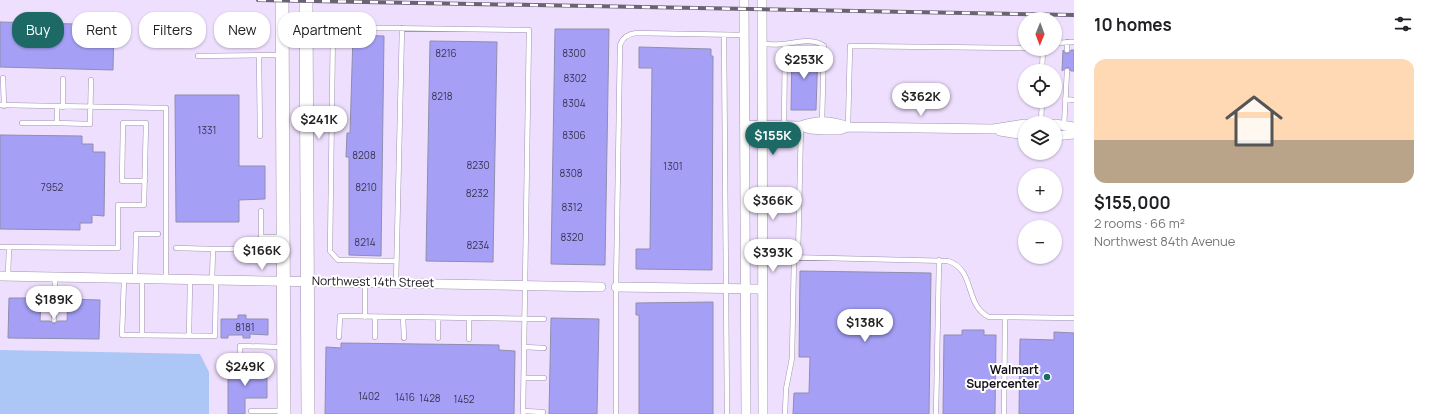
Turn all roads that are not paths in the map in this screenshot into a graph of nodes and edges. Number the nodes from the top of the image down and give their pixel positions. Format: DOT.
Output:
graph roads {
  1 [pos="282,0"];
  2 [pos="306,0"];
  3 [pos="744,0"];
  4 [pos="762,0"];
  5 [pos="306,12"];
  6 [pos="376,28"];
  7 [pos="402,28"];
  8 [pos="724,35"];
  9 [pos="745,35"];
  10 [pos="1062,42"];
  11 [pos="1067,42"];
  12 [pos="1074,42"];
  13 [pos="762,44"];
  14 [pos="785,44"];
  15 [pos="306,48"];
  16 [pos="333,48"];
  17 [pos="1018,48"];
  18 [pos="1067,50"];
  19 [pos="282,54"];
  20 [pos="260,55"];
  21 [pos="198,56"];
  22 [pos="1066,71"];
  23 [pos="3,78"];
  24 [pos="62,79"];
  25 [pos="90,80"];
  26 [pos="1065,99"];
  27 [pos="1074,100"];
  28 [pos="2,106"];
  29 [pos="57,106"];
  30 [pos="63,107"];
  31 [pos="90,107"];
  32 [pos="1062,116"];
  33 [pos="822,122"];
  34 [pos="22,123"];
  35 [pos="57,124"];
  36 [pos="744,125"];
  37 [pos="762,125"];
  38 [pos="1018,125"];
  39 [pos="1062,125"];
  40 [pos="784,126"];
  41 [pos="801,126"];
  42 [pos="848,127"];
  43 [pos="1074,127"];
  44 [pos="993,129"];
  45 [pos="1018,134"];
  46 [pos="1074,134"];
  47 [pos="1062,135"];
  48 [pos="260,136"];
  49 [pos="144,181"];
  50 [pos="261,211"];
  51 [pos="158,234"];
  52 [pos="283,236"];
  53 [pos="261,237"];
  54 [pos="0,246"];
  55 [pos="8,247"];
  56 [pos="176,248"];
  57 [pos="213,249"];
  58 [pos="745,256"];
  59 [pos="763,256"];
  60 [pos="796,257"];
  61 [pos="939,260"];
  62 [pos="396,261"];
  63 [pos="4,276"];
  64 [pos="56,277"];
  65 [pos="124,279"];
  66 [pos="138,279"];
  67 [pos="166,280"];
  68 [pos="190,280"];
  69 [pos="214,281"];
  70 [pos="283,281"];
  71 [pos="307,281"];
  72 [pos="365,282"];
  73 [pos="396,283"];
  74 [pos="525,285"];
  75 [pos="601,287"];
  76 [pos="616,287"];
  77 [pos="725,288"];
  78 [pos="745,289"];
  79 [pos="763,289"];
  80 [pos="365,317"];
  81 [pos="375,317"];
  82 [pos="403,317"];
  83 [pos="1006,317"];
  84 [pos="438,318"];
  85 [pos="469,318"];
  86 [pos="1074,318"];
  87 [pos="524,319"];
  88 [pos="544,319"];
  89 [pos="54,320"];
  90 [pos="142,335"];
  91 [pos="189,336"];
  92 [pos="339,337"];
  93 [pos="375,337"];
  94 [pos="404,338"];
  95 [pos="438,338"];
  96 [pos="469,339"];
  97 [pos="283,347"];
  98 [pos="524,347"];
  99 [pos="544,348"];
  100 [pos="240,362"];
  101 [pos="524,378"];
  102 [pos="544,378"];
  103 [pos="746,410"];
  104 [pos="763,410"];
  105 [pos="251,411"];
  106 [pos="284,412"];
  107 [pos="523,412"];
  108 [pos="543,412"];
  109 [pos="308,414"];
  110 [pos="616,414"];
  111 [pos="727,414"];
  112 [pos="785,414"];
  113 [pos="936,414"];
  114 [pos="1004,414"];
  1 -- 19 [label="street"];
  2 -- 5 [label="street"];
  3 -- 9 [label="street"];
  4 -- 13 [label="street"];
  6 -- 7 [label="lane"];
  7 -- 62 [label="lane"];
  7 -- 74 [label="lane"];
  8 -- 9 [label="lane"];
  8 -- 76 [label="lane"];
  8 -- 77 [label="lane"];
  9 -- 36 [label="street"];
  10 -- 11 [label="lane"];
  11 -- 12 [label="lane"];
  11 -- 18 [label="lane"];
  13 -- 14 [label="lane"];
  13 -- 37 [label="street"];
  14 -- 33 [label="lane"];
  14 -- 40 [label="lane"];
  15 -- 71 [label="street"];
  16 -- 62 [label="lane"];
  17 -- 42 [label="lane"];
  19 -- 20 [label="lane"];
  19 -- 52 [label="street"];
  20 -- 21 [label="lane"];
  20 -- 48 [label="lane"];
  22 -- 26 [label="lane"];
  23 -- 28 [label="lane"];
  24 -- 30 [label="lane"];
  25 -- 31 [label="lane"];
  26 -- 27 [label="lane"];
  26 -- 32 [label="lane"];
  28 -- 29 [label="lane"];
  29 -- 30 [label="lane"];
  29 -- 35 [label="lane"];
  30 -- 31 [label="lane"];
  31 -- 35 [label="lane"];
  31 -- 67 [label="lane"];
  33 -- 41 [label="street"];
  33 -- 42 [label="street"];
  34 -- 35 [label="lane"];
  36 -- 37 [label="street"];
  36 -- 58 [label="street"];
  37 -- 40 [label="street"];
  37 -- 59 [label="street"];
  38 -- 44 [label="street"];
  39 -- 43 [label="street"];
  40 -- 41 [label="street"];
  41 -- 42 [label="street"];
  41 -- 60 [label="lane"];
  42 -- 44 [label="street"];
  44 -- 45 [label="street"];
  46 -- 47 [label="street"];
  49 -- 49 [label="lane"];
  49 -- 55 [label="lane"];
  50 -- 53 [label="lane"];
  51 -- 66 [label="lane"];
  52 -- 53 [label="lane"];
  52 -- 70 [label="street"];
  53 -- 57 [label="lane"];
  54 -- 55 [label="lane"];
  55 -- 63 [label="lane"];
  56 -- 57 [label="lane"];
  57 -- 69 [label="lane"];
  58 -- 59 [label="lane"];
  58 -- 78 [label="street"];
  59 -- 60 [label="lane"];
  59 -- 79 [label="street"];
  60 -- 61 [label="lane"];
  60 -- 112 [label="lane"];
  61 -- 83 [label="lane"];
  61 -- 113 [label="lane"];
  62 -- 73 [label="lane"];
  63 -- 64 [label="street, Northwest 14th Street"];
  64 -- 65 [label="street, Northwest 14th Street"];
  64 -- 89 [label="lane"];
  65 -- 66 [label="street, Northwest 14th Street"];
  65 -- 90 [label="lane"];
  66 -- 67 [label="street, Northwest 14th Street"];
  66 -- 90 [label="lane"];
  67 -- 68 [label="street, Northwest 14th Street"];
  68 -- 69 [label="street, Northwest 14th Street"];
  68 -- 91 [label="lane"];
  69 -- 70 [label="street, Northwest 14th Street"];
  69 -- 91 [label="lane"];
  70 -- 71 [label="street, Northwest 14th Street"];
  70 -- 97 [label="street"];
  71 -- 72 [label="street, Northwest 14th Street"];
  71 -- 109 [label="street"];
  72 -- 73 [label="street, Northwest 14th Street"];
  72 -- 80 [label="lane"];
  73 -- 74 [label="street, Northwest 14th Street"];
  74 -- 75 [label="street, Northwest 14th Street"];
  74 -- 87 [label="lane"];
  76 -- 77 [label="street"];
  76 -- 110 [label="lane"];
  77 -- 78 [label="street"];
  77 -- 111 [label="lane"];
  78 -- 79 [label="street"];
  78 -- 103 [label="street"];
  79 -- 104 [label="street"];
  80 -- 81 [label="lane"];
  80 -- 92 [label="lane"];
  81 -- 82 [label="lane"];
  81 -- 93 [label="lane"];
  82 -- 84 [label="lane"];
  82 -- 94 [label="lane"];
  83 -- 86 [label="lane"];
  83 -- 114 [label="lane"];
  84 -- 85 [label="lane"];
  84 -- 95 [label="lane"];
  85 -- 87 [label="lane"];
  85 -- 96 [label="lane"];
  87 -- 88 [label="lane"];
  87 -- 98 [label="lane"];
  90 -- 91 [label="lane"];
  97 -- 100 [label="lane"];
  97 -- 106 [label="street"];
  98 -- 99 [label="lane"];
  98 -- 101 [label="lane"];
  101 -- 102 [label="lane"];
  101 -- 107 [label="lane"];
  103 -- 104 [label="street"];
  105 -- 106 [label="lane"];
  107 -- 108 [label="lane"];
}
